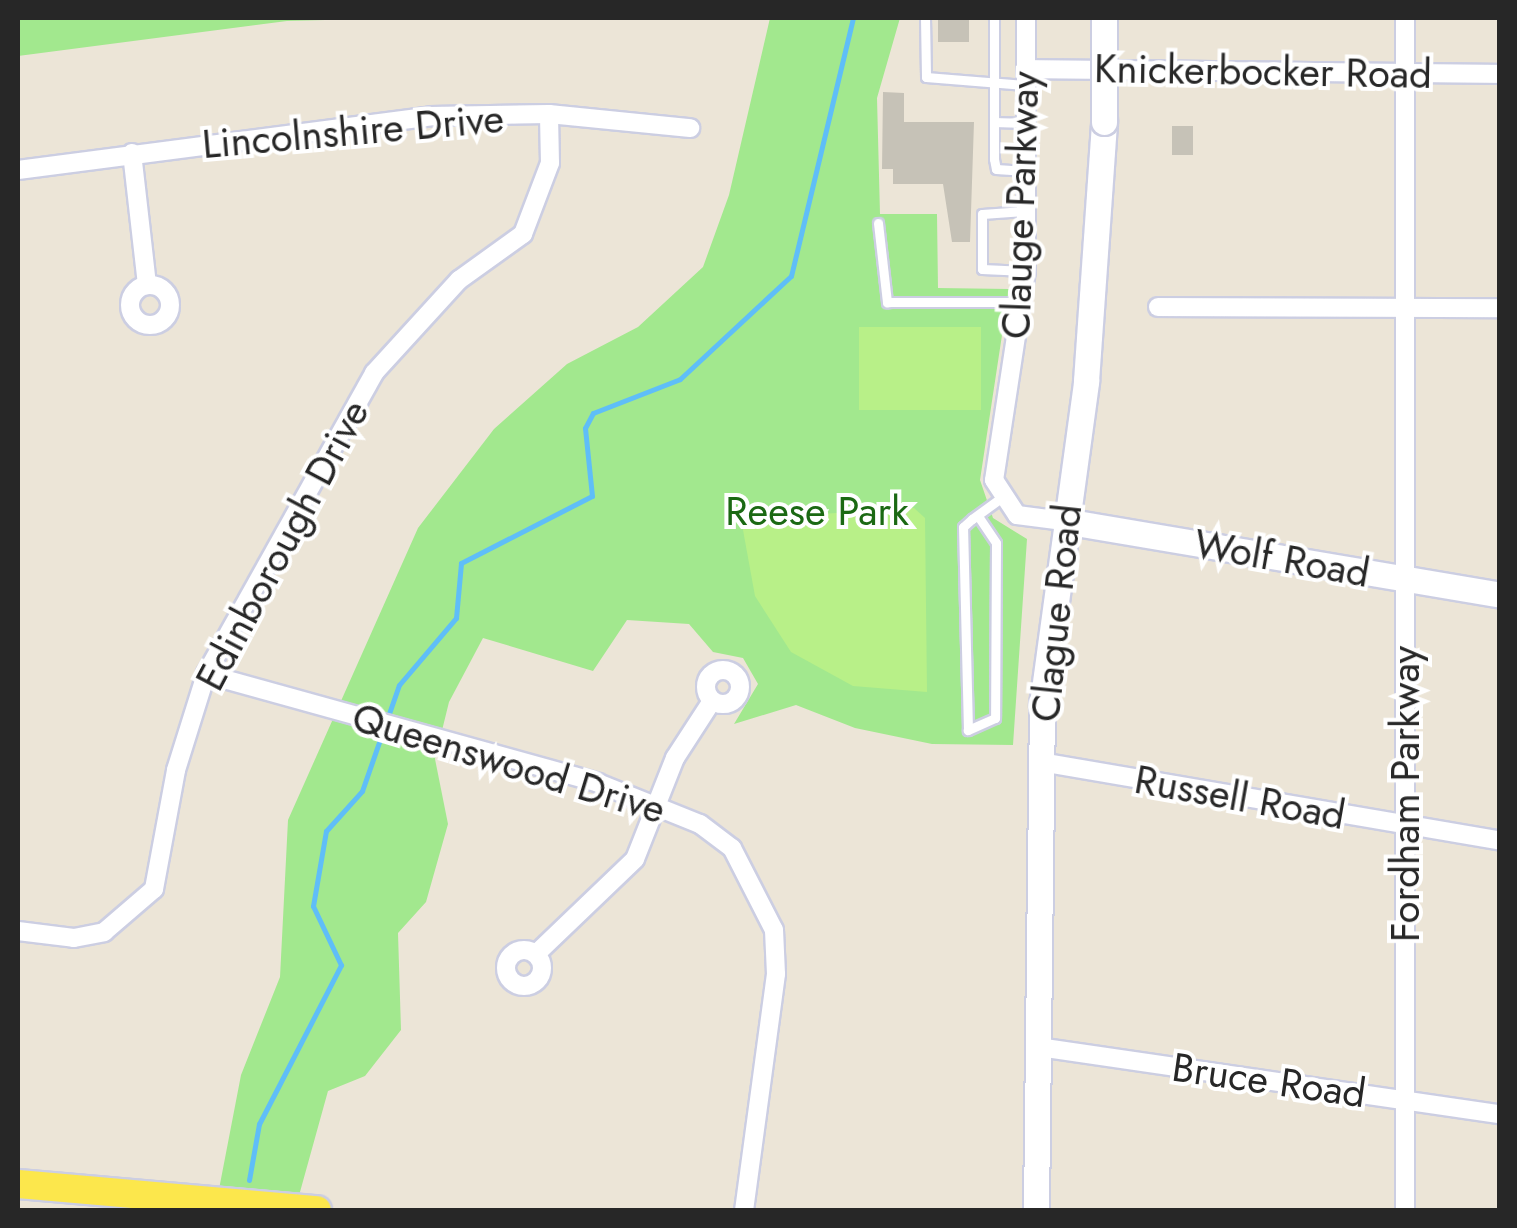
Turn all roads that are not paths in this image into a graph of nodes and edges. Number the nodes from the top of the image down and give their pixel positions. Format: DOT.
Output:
graph roads {
  1 [pos="926,18"];
  2 [pos="994,18"];
  3 [pos="1026,18"];
  4 [pos="1104,18"];
  5 [pos="1405,18"];
  6 [pos="1404,70"];
  7 [pos="1500,74"];
  8 [pos="1026,77"];
  9 [pos="994,85"];
  10 [pos="548,114"];
  11 [pos="994,122"];
  12 [pos="1025,123"];
  13 [pos="690,128"];
  14 [pos="132,154"];
  15 [pos="18,170"];
  16 [pos="1026,171"];
  17 [pos="1026,211"];
  18 [pos="878,224"];
  19 [pos="1026,271"];
  20 [pos="147,285"];
  21 [pos="1022,302"];
  22 [pos="1158,307"];
  23 [pos="1407,307"];
  24 [pos="1500,308"];
  25 [pos="1000,499"];
  26 [pos="978,516"];
  27 [pos="1064,521"];
  28 [pos="1406,579"];
  29 [pos="1500,594"];
  30 [pos="206,674"];
  31 [pos="712,701"];
  32 [pos="1040,762"];
  33 [pos="658,805"];
  34 [pos="1406,826"];
  35 [pos="1500,841"];
  36 [pos="18,931"];
  37 [pos="536,954"];
  38 [pos="1038,1048"];
  39 [pos="1404,1100"];
  40 [pos="1500,1114"];
  41 [pos="18,1184"];
  42 [pos="161,1202"];
  43 [pos="317,1210"];
  44 [pos="744,1210"];
  45 [pos="1036,1210"];
  46 [pos="1405,1210"];
  1 -- 9 [label="lane"];
  2 -- 9 [label="lane"];
  3 -- 8 [label="street, Clauge Parkway"];
  4 -- 27 [label="main road, Clague Road, bridge"];
  5 -- 6 [label="street, Fordham Parkway"];
  6 -- 7 [label="street, Knickerbocker Road"];
  6 -- 8 [label="street, Knickerbocker Road"];
  6 -- 23 [label="street, Fordham Parkway"];
  8 -- 9 [label="lane"];
  8 -- 12 [label="street, Clauge Parkway"];
  9 -- 11 [label="lane"];
  10 -- 13 [label="street, Lincolnshire Drive"];
  10 -- 14 [label="street, Lincolnshire Drive"];
  10 -- 30 [label="street, Edinborough Drive"];
  11 -- 12 [label="lane"];
  11 -- 16 [label="lane"];
  12 -- 16 [label="street, Clauge Parkway"];
  14 -- 15 [label="street, Lincolnshire Drive"];
  14 -- 20 [label="street"];
  16 -- 17 [label="street, Clauge Parkway"];
  17 -- 19 [label="street, Clauge Parkway"];
  17 -- 19 [label="lane"];
  18 -- 21 [label="lane"];
  19 -- 21 [label="street, Clauge Parkway"];
  21 -- 25 [label="street, Clauge Parkway"];
  22 -- 23 [label="street"];
  23 -- 24 [label="street"];
  23 -- 28 [label="street, Fordham Parkway"];
  25 -- 26 [label="lane"];
  25 -- 27 [label="street"];
  26 -- 26 [label="lane"];
  27 -- 28 [label="main road, Wolf Road"];
  27 -- 32 [label="main road, Clague Road"];
  28 -- 29 [label="main road, Wolf Road"];
  28 -- 34 [label="street, Fordham Parkway"];
  30 -- 33 [label="street, Queenswood Drive"];
  30 -- 36 [label="street, Edinborough Drive"];
  31 -- 33 [label="street"];
  32 -- 34 [label="street, Russell Road"];
  32 -- 38 [label="main road, Clague Road"];
  33 -- 37 [label="street"];
  33 -- 44 [label="street, Queenswood Drive"];
  34 -- 35 [label="street, Russell Road"];
  34 -- 39 [label="street, Fordham Parkway"];
  38 -- 39 [label="street, Bruce Road"];
  38 -- 45 [label="main road, Clague Road"];
  39 -- 40 [label="street, Bruce Road"];
  39 -- 46 [label="street, Fordham Parkway"];
  41 -- 42 [label="main road"];
  42 -- 43 [label="main road"];
}
